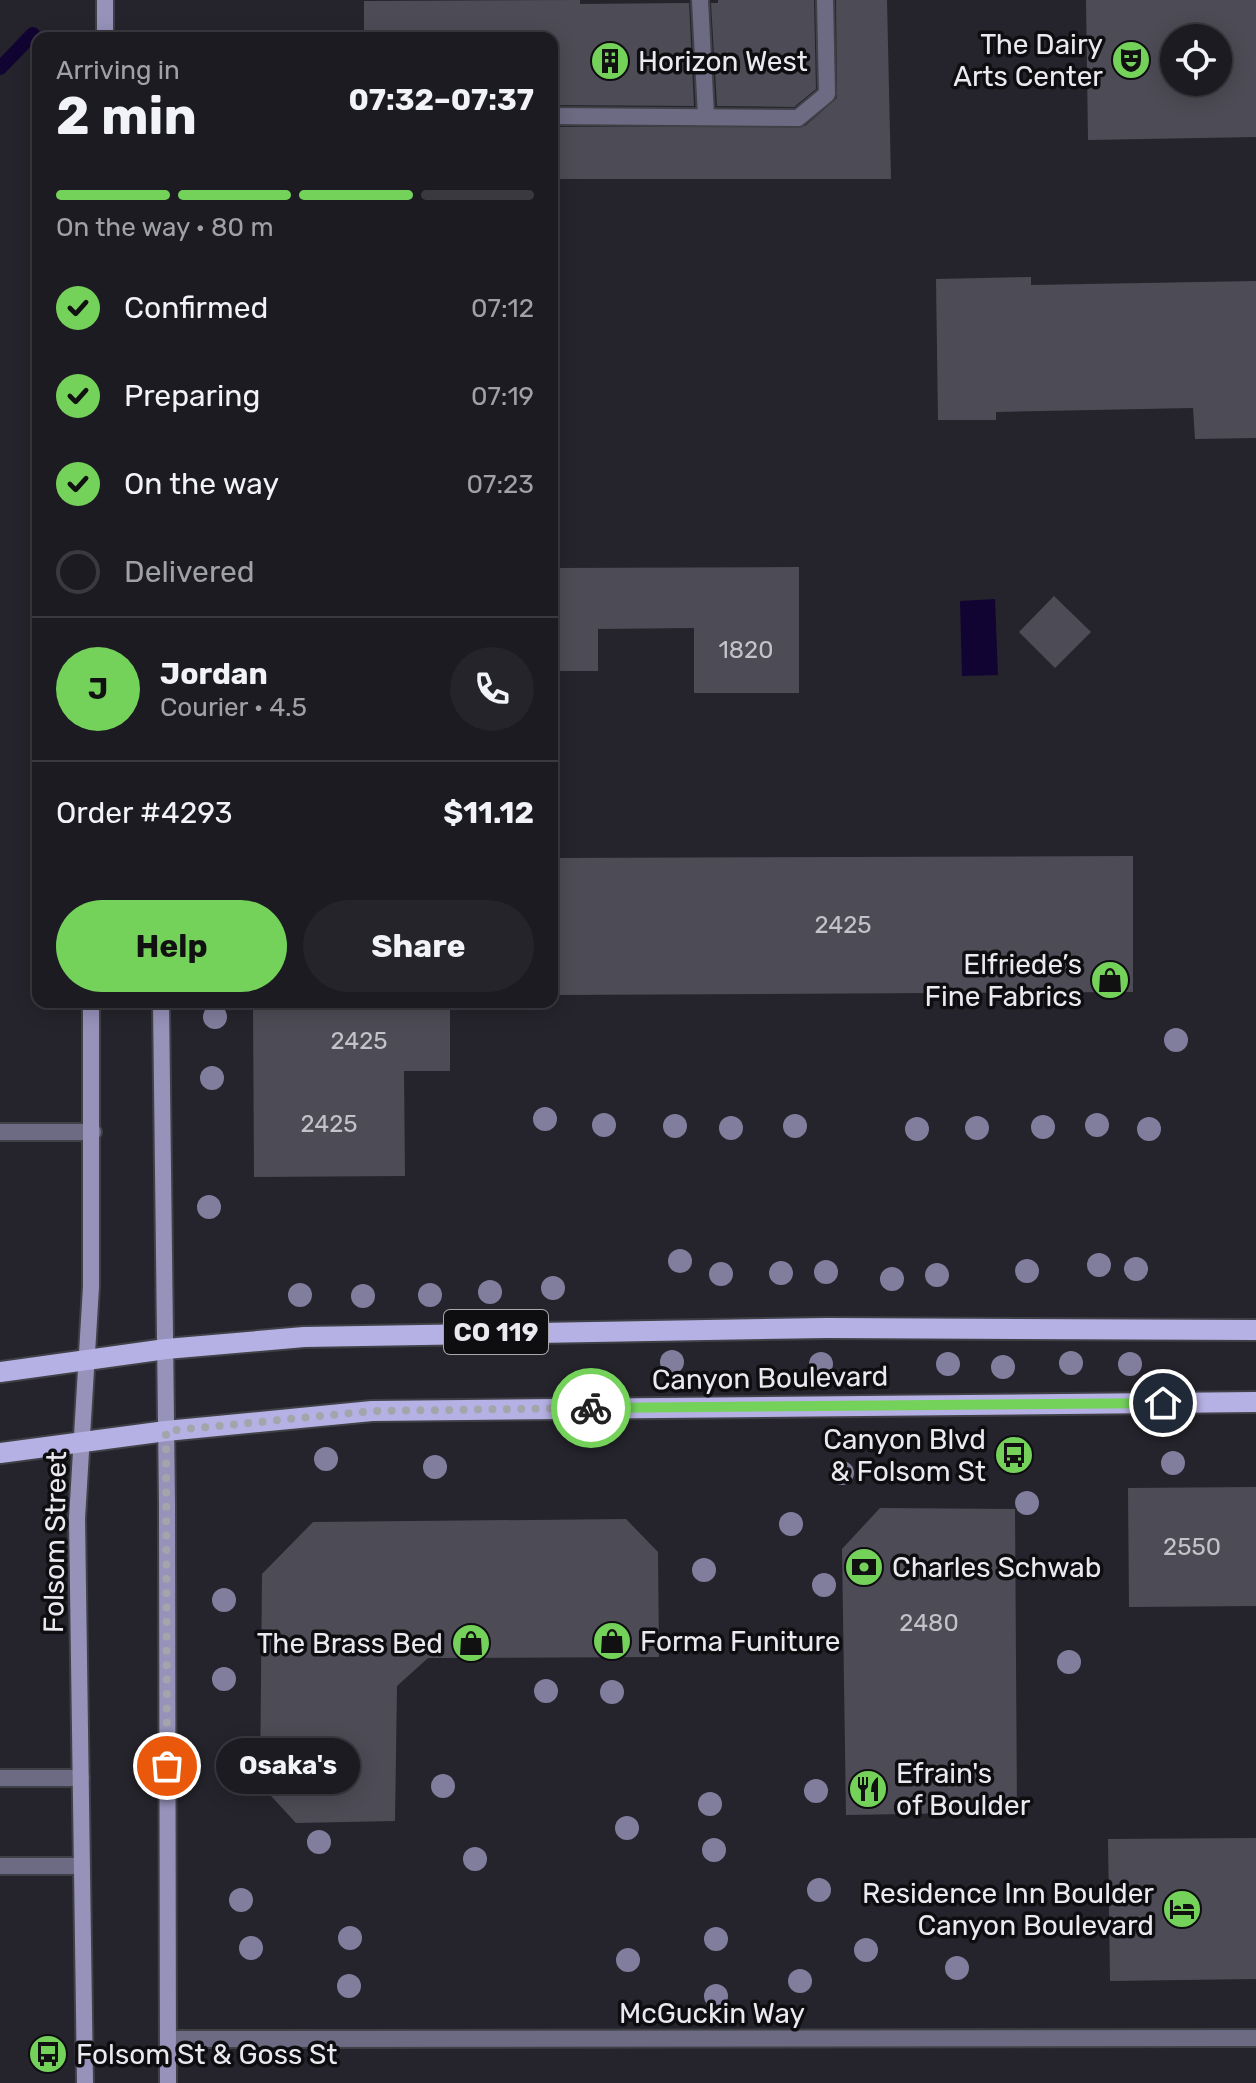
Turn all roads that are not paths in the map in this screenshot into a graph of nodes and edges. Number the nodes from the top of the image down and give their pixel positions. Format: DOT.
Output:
graph roads {
  1 [pos="105,0"];
  2 [pos="700,0"];
  3 [pos="825,0"];
  4 [pos="105,32"];
  5 [pos="558,116"];
  6 [pos="706,116"];
  7 [pos="91,1008"];
  8 [pos="161,1008"];
  9 [pos="0,1132"];
  10 [pos="93,1132"];
  11 [pos="1256,1330"];
  12 [pos="166,1349"];
  13 [pos="88,1360"];
  14 [pos="0,1372"];
  15 [pos="1256,1402"];
  16 [pos="166,1431"];
  17 [pos="84,1442"];
  18 [pos="0,1453"];
  19 [pos="0,1778"];
  20 [pos="81,1778"];
  21 [pos="0,1866"];
  22 [pos="81,1866"];
  23 [pos="1256,2038"];
  24 [pos="168,2039"];
  25 [pos="85,2083"];
  26 [pos="168,2083"];
  1 -- 4 [label="main road"];
  2 -- 6 [label="street"];
  3 -- 6 [label="street"];
  5 -- 6 [label="street"];
  7 -- 10 [label="main road, Folsom Street"];
  8 -- 12 [label="main road"];
  9 -- 10 [label="street"];
  10 -- 13 [label="main road, Folsom Street"];
  11 -- 12 [label="main road, Canyon Boulevard / CO 119"];
  12 -- 13 [label="main road, Canyon Boulevard / CO 119"];
  12 -- 16 [label="main road"];
  13 -- 14 [label="main road, Canyon Boulevard / CO 119"];
  13 -- 17 [label="main road, Folsom Street"];
  15 -- 16 [label="main road, Canyon Boulevard"];
  16 -- 17 [label="main road, Canyon Boulevard"];
  16 -- 24 [label="main road"];
  17 -- 18 [label="main road, Canyon Boulevard"];
  17 -- 20 [label="main road, Folsom Street"];
  19 -- 20 [label="street"];
  20 -- 22 [label="main road, Folsom Street"];
  21 -- 22 [label="street"];
  22 -- 25 [label="main road, Folsom Street"];
  23 -- 24 [label="street, McGuckin Way"];
  24 -- 26 [label="main road"];
}
